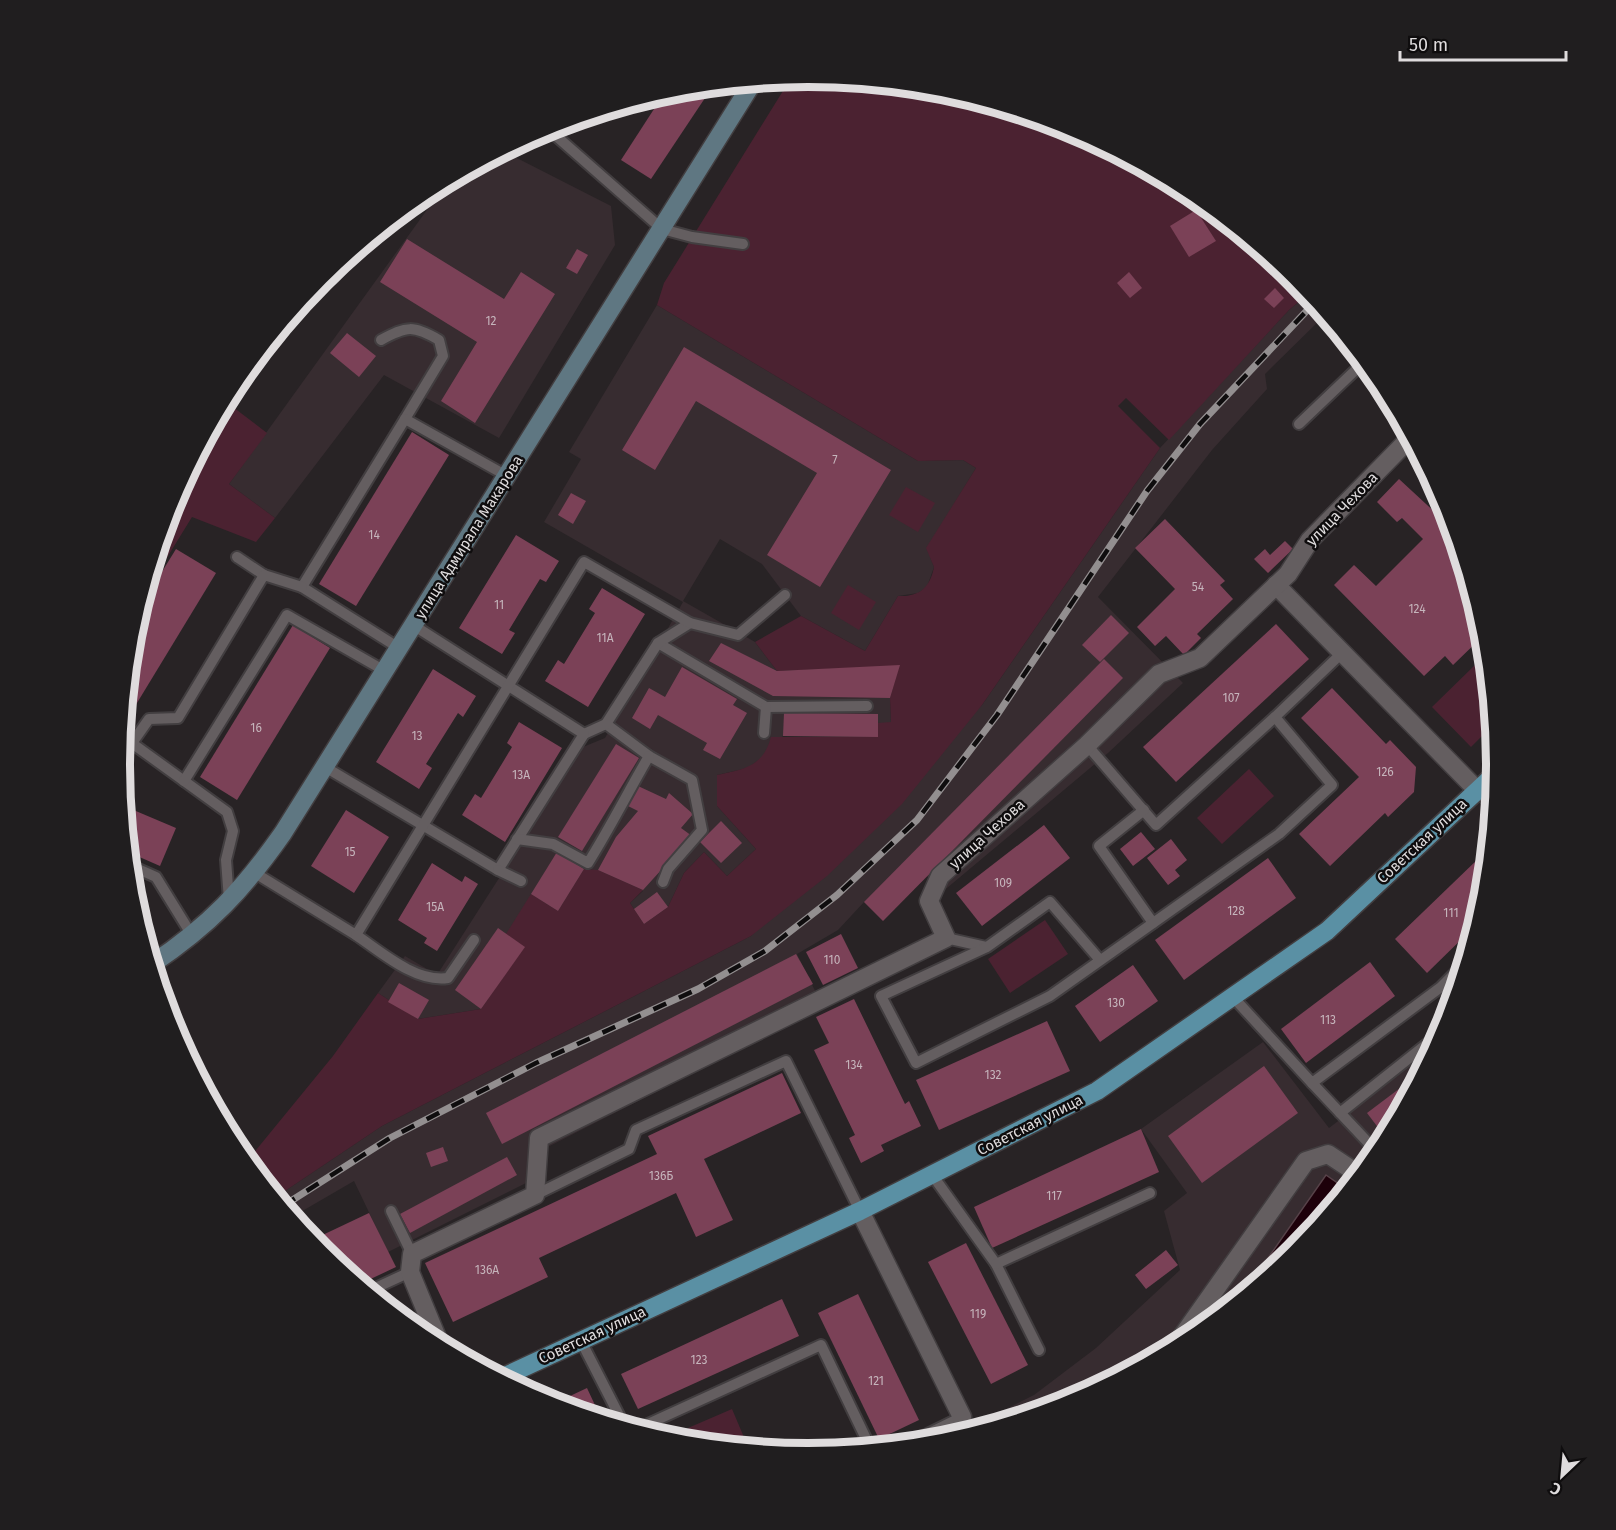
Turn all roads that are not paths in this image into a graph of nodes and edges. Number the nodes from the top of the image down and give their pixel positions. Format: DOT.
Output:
graph roads {
  1 [pos="748,90"];
  2 [pos="559,135"];
  3 [pos="662,229"];
  4 [pos="743,244"];
  5 [pos="381,340"];
  6 [pos="1358,368"];
  7 [pos="405,419"];
  8 [pos="1299,424"];
  9 [pos="1404,444"];
  10 [pos="507,476"];
  11 [pos="237,557"];
  12 [pos="264,575"];
  13 [pos="1276,585"];
  14 [pos="302,587"];
  15 [pos="785,595"];
  16 [pos="690,623"];
  17 [pos="414,625"];
  18 [pos="658,644"];
  19 [pos="399,648"];
  20 [pos="1342,653"];
  21 [pos="384,671"];
  22 [pos="508,686"];
  23 [pos="867,706"];
  24 [pos="766,707"];
  25 [pos="1275,717"];
  26 [pos="606,724"];
  27 [pos="764,733"];
  28 [pos="584,734"];
  29 [pos="132,743"];
  30 [pos="1087,745"];
  31 [pos="649,756"];
  32 [pos="325,767"];
  33 [pos="184,781"];
  34 [pos="1486,782"];
  35 [pos="1477,790"];
  36 [pos="1485,799"];
  37 [pos="1144,810"];
  38 [pos="423,825"];
  39 [pos="517,839"];
  40 [pos="139,869"];
  41 [pos="498,870"];
  42 [pos="255,873"];
  43 [pos="521,881"];
  44 [pos="663,882"];
  45 [pos="229,903"];
  46 [pos="1154,923"];
  47 [pos="356,935"];
  48 [pos="193,937"];
  49 [pos="946,938"];
  50 [pos="474,940"];
  51 [pos="987,947"];
  52 [pos="159,960"];
  53 [pos="1100,960"];
  54 [pos="1452,976"];
  55 [pos="1233,997"];
  56 [pos="1424,1046"];
  57 [pos="1312,1083"];
  58 [pos="1340,1113"];
  59 [pos="1370,1145"];
  60 [pos="1352,1170"];
  61 [pos="933,1176"];
  62 [pos="1150,1193"];
  63 [pos="535,1195"];
  64 [pos="391,1211"];
  65 [pos="860,1211"];
  66 [pos="412,1254"];
  67 [pos="996,1264"];
  68 [pos="410,1272"];
  69 [pos="376,1288"];
  70 [pos="1190,1326"];
  71 [pos="434,1331"];
  72 [pos="581,1341"];
  73 [pos="1039,1350"];
  74 [pos="514,1376"];
  75 [pos="619,1416"];
  76 [pos="649,1424"];
  77 [pos="966,1424"];
  78 [pos="867,1440"];
  1 -- 3 [label="main road, улица Адмирала Макарова"];
  2 -- 3 [label="lane"];
  3 -- 4 [label="lane"];
  3 -- 10 [label="main road, улица Адмирала Макарова"];
  5 -- 7 [label="lane"];
  6 -- 8 [label="lane"];
  7 -- 10 [label="lane"];
  7 -- 14 [label="lane"];
  9 -- 13 [label="street, улица Чехова"];
  10 -- 17 [label="main road, улица Адмирала Макарова"];
  11 -- 12 [label="lane"];
  12 -- 14 [label="lane"];
  12 -- 29 [label="lane"];
  13 -- 20 [label="street"];
  13 -- 30 [label="street, улица Чехова"];
  14 -- 19 [label="lane"];
  15 -- 16 [label="lane"];
  16 -- 18 [label="lane"];
  16 -- 22 [label="lane"];
  17 -- 19 [label="main road, улица Адмирала Макарова"];
  17 -- 22 [label="lane"];
  18 -- 24 [label="lane"];
  18 -- 26 [label="lane"];
  19 -- 21 [label="main road, улица Адмирала Макарова"];
  20 -- 25 [label="lane"];
  20 -- 35 [label="street"];
  21 -- 32 [label="main road, улица Адмирала Макарова"];
  21 -- 33 [label="lane"];
  22 -- 28 [label="lane"];
  22 -- 38 [label="lane"];
  23 -- 24 [label="lane"];
  24 -- 27 [label="lane"];
  25 -- 37 [label="lane"];
  25 -- 46 [label="lane"];
  26 -- 28 [label="lane"];
  26 -- 31 [label="lane"];
  28 -- 39 [label="lane"];
  29 -- 33 [label="lane"];
  30 -- 37 [label="lane"];
  30 -- 49 [label="street, улица Чехова"];
  31 -- 39 [label="lane"];
  31 -- 44 [label="lane"];
  32 -- 38 [label="lane"];
  32 -- 42 [label="main road, улица Адмирала Макарова"];
  33 -- 45 [label="lane"];
  34 -- 35 [label="main road, Советская улица"];
  35 -- 36 [label="lane"];
  35 -- 55 [label="main road, Советская улица"];
  37 -- 46 [label="lane"];
  38 -- 41 [label="lane"];
  38 -- 47 [label="lane"];
  39 -- 41 [label="lane"];
  40 -- 48 [label="lane"];
  41 -- 43 [label="lane"];
  42 -- 45 [label="main road, улица Адмирала Макарова"];
  42 -- 47 [label="lane"];
  45 -- 48 [label="main road, улица Адмирала Макарова"];
  46 -- 53 [label="lane"];
  47 -- 50 [label="lane"];
  48 -- 52 [label="main road, улица Адмирала Макарова"];
  49 -- 51 [label="lane"];
  49 -- 63 [label="street"];
  51 -- 53 [label="lane"];
  51 -- 53 [label="lane"];
  54 -- 57 [label="lane"];
  55 -- 57 [label="lane"];
  55 -- 61 [label="main road, Советская улица"];
  56 -- 58 [label="lane"];
  57 -- 58 [label="lane"];
  58 -- 59 [label="lane"];
  60 -- 70 [label="street"];
  61 -- 65 [label="main road, Советская улица"];
  61 -- 67 [label="lane"];
  62 -- 67 [label="lane"];
  63 -- 65 [label="lane"];
  63 -- 66 [label="street"];
  64 -- 66 [label="lane"];
  65 -- 72 [label="main road, Советская улица"];
  65 -- 77 [label="street"];
  66 -- 68 [label="street"];
  67 -- 73 [label="lane"];
  68 -- 69 [label="lane"];
  68 -- 71 [label="street"];
  72 -- 74 [label="main road, Советская улица"];
  72 -- 75 [label="lane"];
  76 -- 78 [label="lane"];
}
